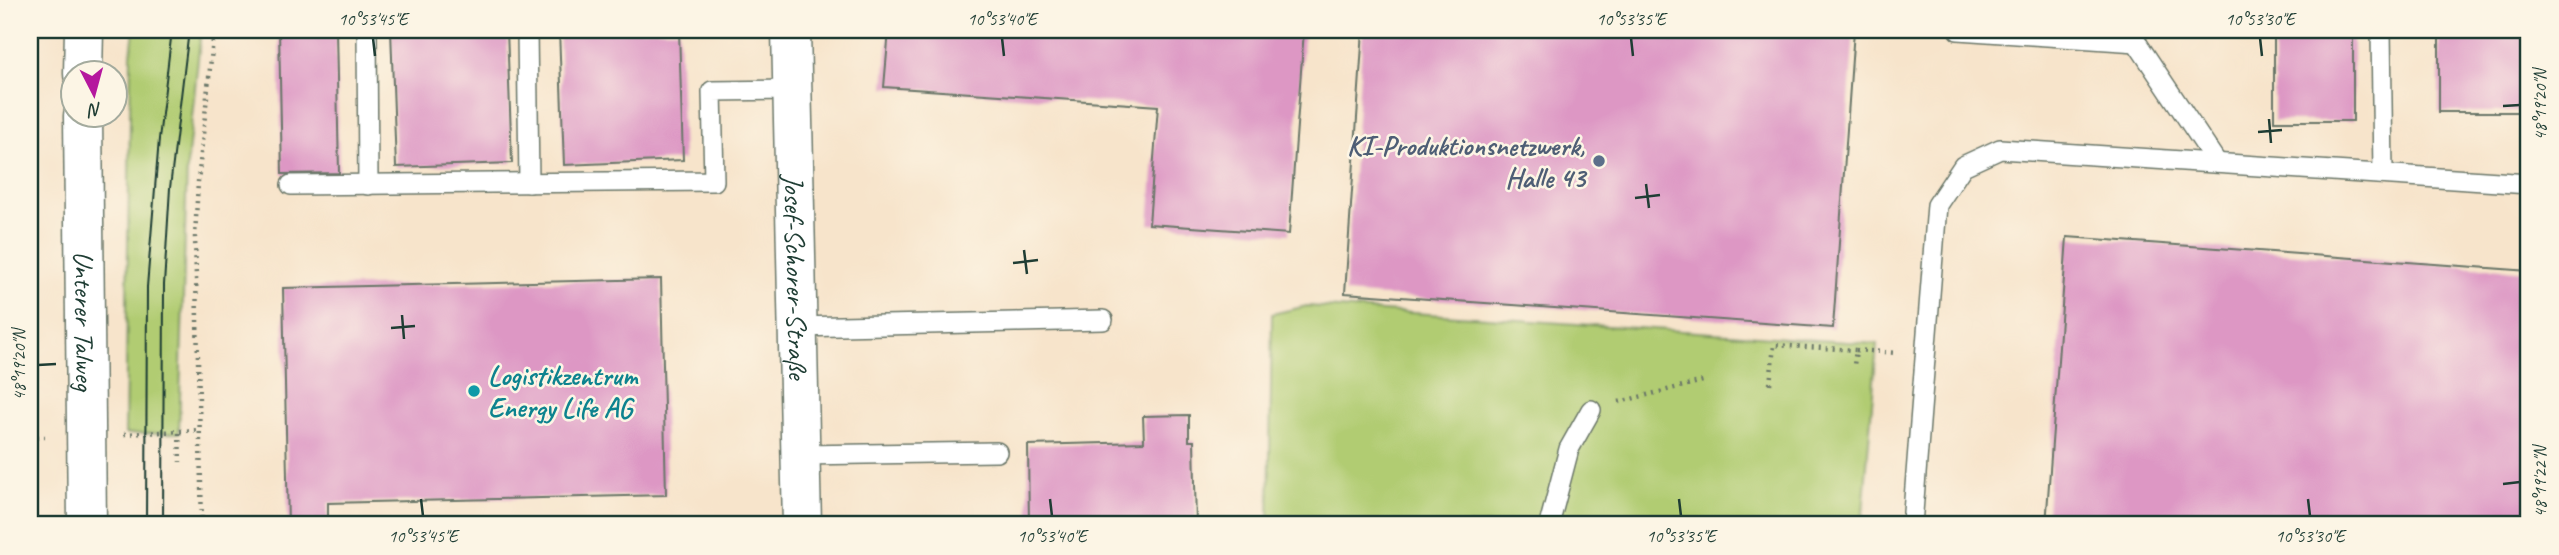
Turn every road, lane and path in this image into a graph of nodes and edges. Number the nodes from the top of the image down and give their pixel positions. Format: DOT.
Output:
graph roads {
  1 [pos="84,30"];
  2 [pos="214,30"];
  3 [pos="367,30"];
  4 [pos="527,30"];
  5 [pos="791,30"];
  6 [pos="1958,30"];
  7 [pos="2381,30"];
  8 [pos="2133,36"];
  9 [pos="83,60"];
  10 [pos="792,90"];
  11 [pos="83,130"];
  12 [pos="2217,163"];
  13 [pos="2383,174"];
  14 [pos="529,183"];
  15 [pos="2529,184"];
  16 [pos="290,185"];
  17 [pos="368,185"];
  18 [pos="1103,320"];
  19 [pos="797,327"];
  20 [pos="1856,350"];
  21 [pos="1925,354"];
  22 [pos="1854,365"];
  23 [pos="1703,381"];
  24 [pos="1770,384"];
  25 [pos="1591,410"];
  26 [pos="30,428"];
  27 [pos="179,433"];
  28 [pos="997,452"];
  29 [pos="801,455"];
  30 [pos="180,463"];
  31 [pos="31,525"];
  32 [pos="87,525"];
  33 [pos="202,525"];
  34 [pos="802,525"];
  35 [pos="1549,525"];
  36 [pos="1912,525"];
  1 -- 9 [label="street"];
  2 -- 33 [label="path"];
  3 -- 17 [label="lane"];
  4 -- 14 [label="lane"];
  5 -- 10 [label="street, Josef-Schorer-Straße"];
  6 -- 8 [label="lane"];
  7 -- 13 [label="lane"];
  8 -- 12 [label="lane"];
  10 -- 14 [label="lane"];
  10 -- 19 [label="street, Josef-Schorer-Straße"];
  11 -- 32 [label="street, Unterer Talweg"];
  12 -- 13 [label="lane"];
  12 -- 21 [label="lane"];
  13 -- 15 [label="lane"];
  14 -- 17 [label="lane"];
  16 -- 17 [label="lane"];
  18 -- 19 [label="lane"];
  19 -- 29 [label="street, Josef-Schorer-Straße"];
  20 -- 21 [label="path"];
  20 -- 22 [label="path"];
  20 -- 24 [label="path"];
  21 -- 36 [label="lane"];
  23 -- 25 [label="path"];
  25 -- 35 [label="lane"];
  26 -- 31 [label="path"];
  27 -- 30 [label="path"];
  28 -- 29 [label="lane"];
  29 -- 34 [label="street, Josef-Schorer-Straße"];
}
